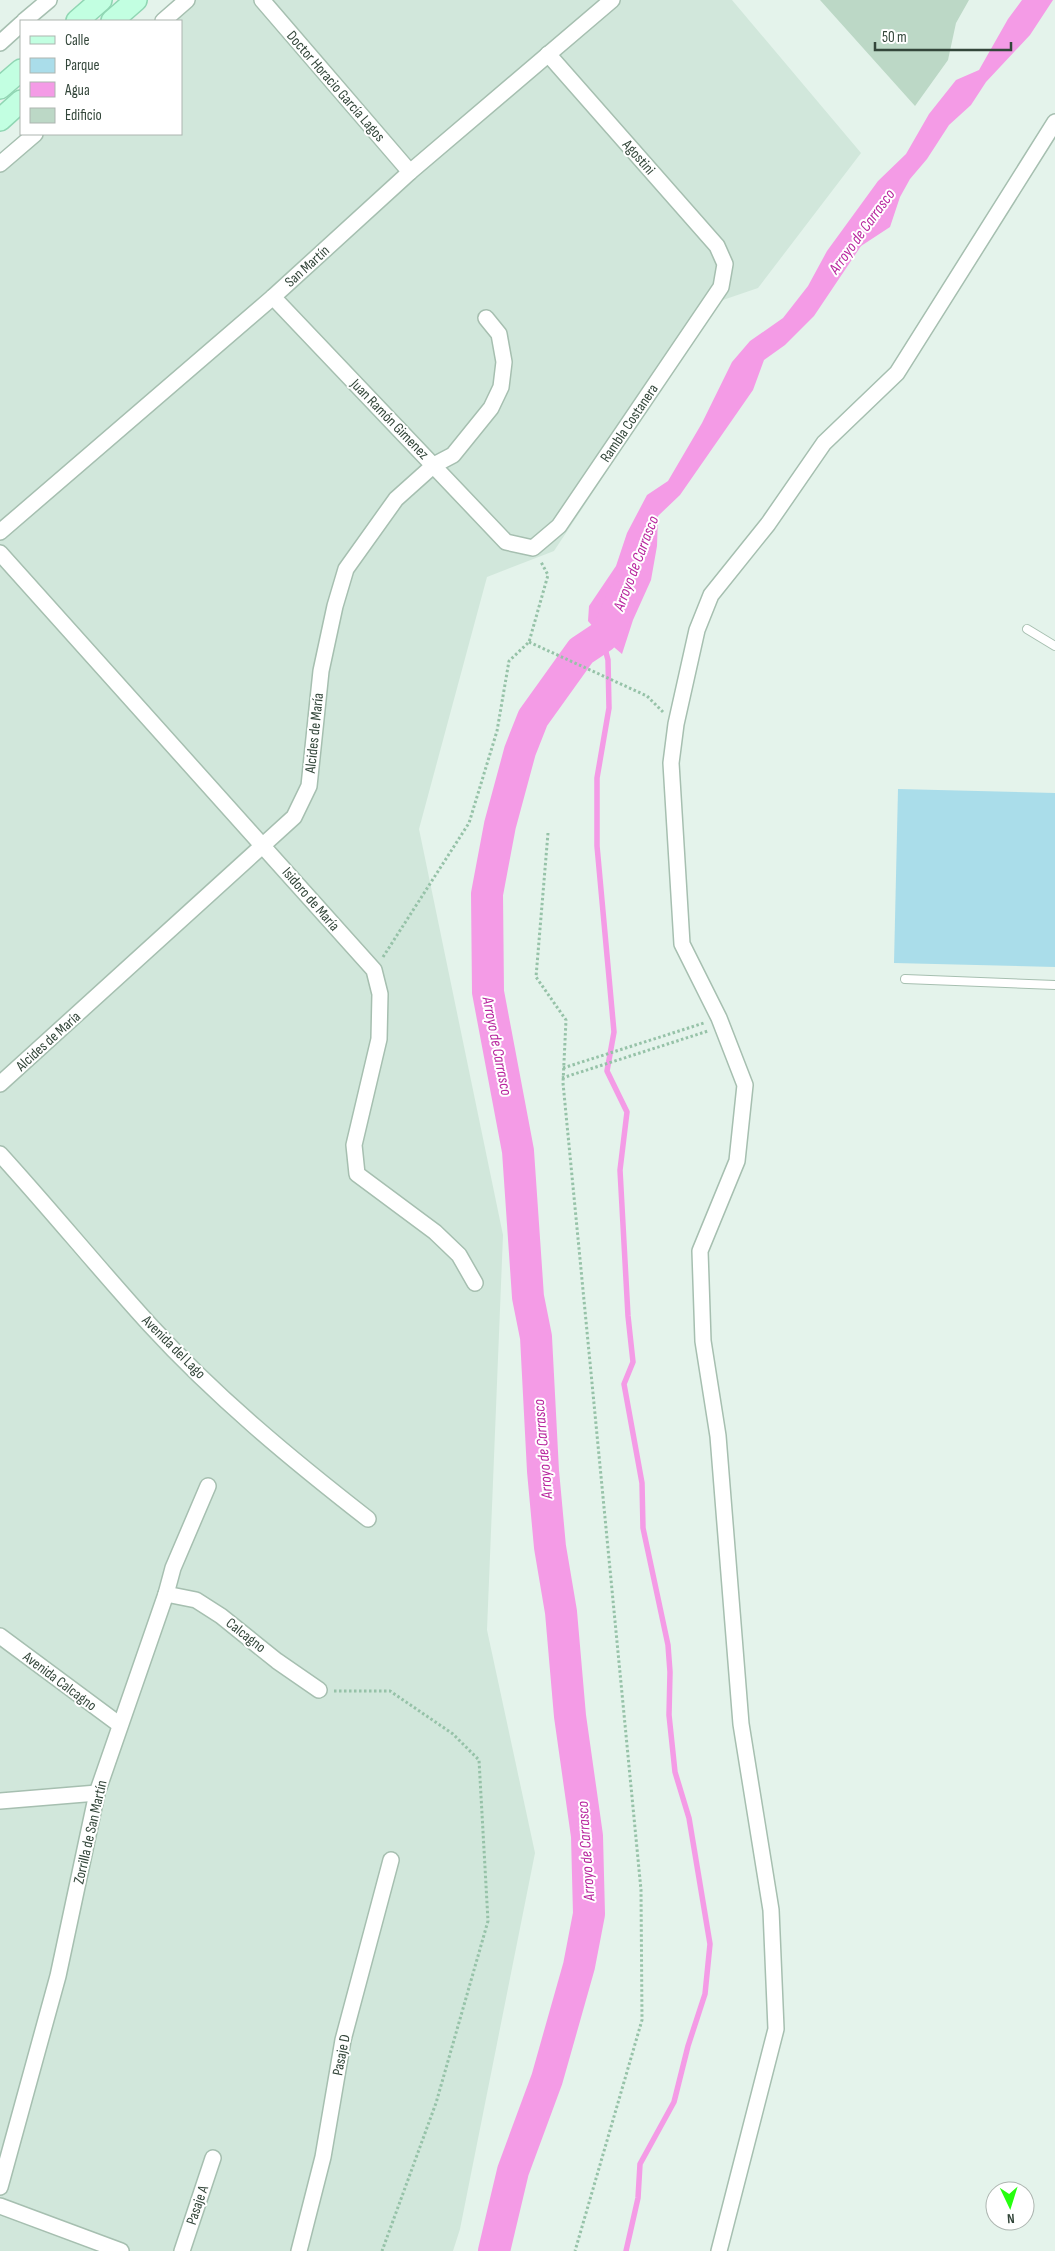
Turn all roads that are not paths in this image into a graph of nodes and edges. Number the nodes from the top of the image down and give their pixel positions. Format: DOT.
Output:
graph roads {
  1 [pos="48,0"];
  2 [pos="101,0"];
  3 [pos="136,0"];
  4 [pos="187,0"];
  5 [pos="262,0"];
  6 [pos="612,0"];
  7 [pos="25,20"];
  8 [pos="78,20"];
  9 [pos="113,20"];
  10 [pos="164,20"];
  11 [pos="20,25"];
  12 [pos="0,43"];
  13 [pos="548,54"];
  14 [pos="20,71"];
  15 [pos="0,88"];
  16 [pos="20,102"];
  17 [pos="0,120"];
  18 [pos="1055,122"];
  19 [pos="34,135"];
  20 [pos="0,164"];
  21 [pos="410,172"];
  22 [pos="725,264"];
  23 [pos="273,297"];
  24 [pos="486,318"];
  25 [pos="434,465"];
  26 [pos="0,532"];
  27 [pos="506,542"];
  28 [pos="0,553"];
  29 [pos="1027,629"];
  30 [pos="1055,646"];
  31 [pos="264,846"];
  32 [pos="905,979"];
  33 [pos="1055,985"];
  34 [pos="0,1084"];
  35 [pos="0,1154"];
  36 [pos="475,1283"];
  37 [pos="208,1486"];
  38 [pos="368,1519"];
  39 [pos="166,1594"];
  40 [pos="0,1636"];
  41 [pos="319,1690"];
  42 [pos="120,1725"];
  43 [pos="97,1793"];
  44 [pos="0,1801"];
  45 [pos="391,1860"];
  46 [pos="213,2158"];
  47 [pos="0,2187"];
  48 [pos="0,2206"];
  49 [pos="121,2251"];
  50 [pos="182,2251"];
  51 [pos="299,2251"];
  52 [pos="719,2251"];
  1 -- 7 [label="street"];
  2 -- 8 [label="main road"];
  3 -- 9 [label="main road"];
  4 -- 10 [label="street"];
  5 -- 21 [label="street, Doctor Horacio García Lagos"];
  6 -- 13 [label="street, San Martín"];
  11 -- 12 [label="street"];
  13 -- 21 [label="street, San Martín"];
  13 -- 22 [label="street, Agostini"];
  14 -- 15 [label="main road"];
  16 -- 17 [label="main road"];
  18 -- 52 [label="street"];
  19 -- 20 [label="street"];
  21 -- 23 [label="street, San Martín"];
  22 -- 27 [label="street, Rambla Costanera"];
  23 -- 25 [label="street, Juan Ramón Gimenez"];
  23 -- 26 [label="street, San Martín"];
  24 -- 25 [label="street, Alcides de María"];
  25 -- 27 [label="street, Juan Ramón Gimenez"];
  25 -- 31 [label="street, Alcides de María"];
  28 -- 31 [label="street, Isidoro de María"];
  29 -- 30 [label="lane"];
  31 -- 34 [label="street, Alcides de María"];
  31 -- 36 [label="street, Isidoro de María"];
  32 -- 33 [label="lane"];
  35 -- 38 [label="street, Avenida del Lago"];
  37 -- 39 [label="street, Zorrilla de San Martín"];
  39 -- 41 [label="street, Calcagno"];
  39 -- 42 [label="street, Zorrilla de San Martín"];
  40 -- 42 [label="street, Avenida Calcagno"];
  42 -- 43 [label="street, Zorrilla de San Martín"];
  43 -- 44 [label="street"];
  43 -- 47 [label="street, Zorrilla de San Martín"];
  45 -- 51 [label="street, Pasaje D"];
  46 -- 50 [label="street, Pasaje A"];
  48 -- 49 [label="street"];
}
